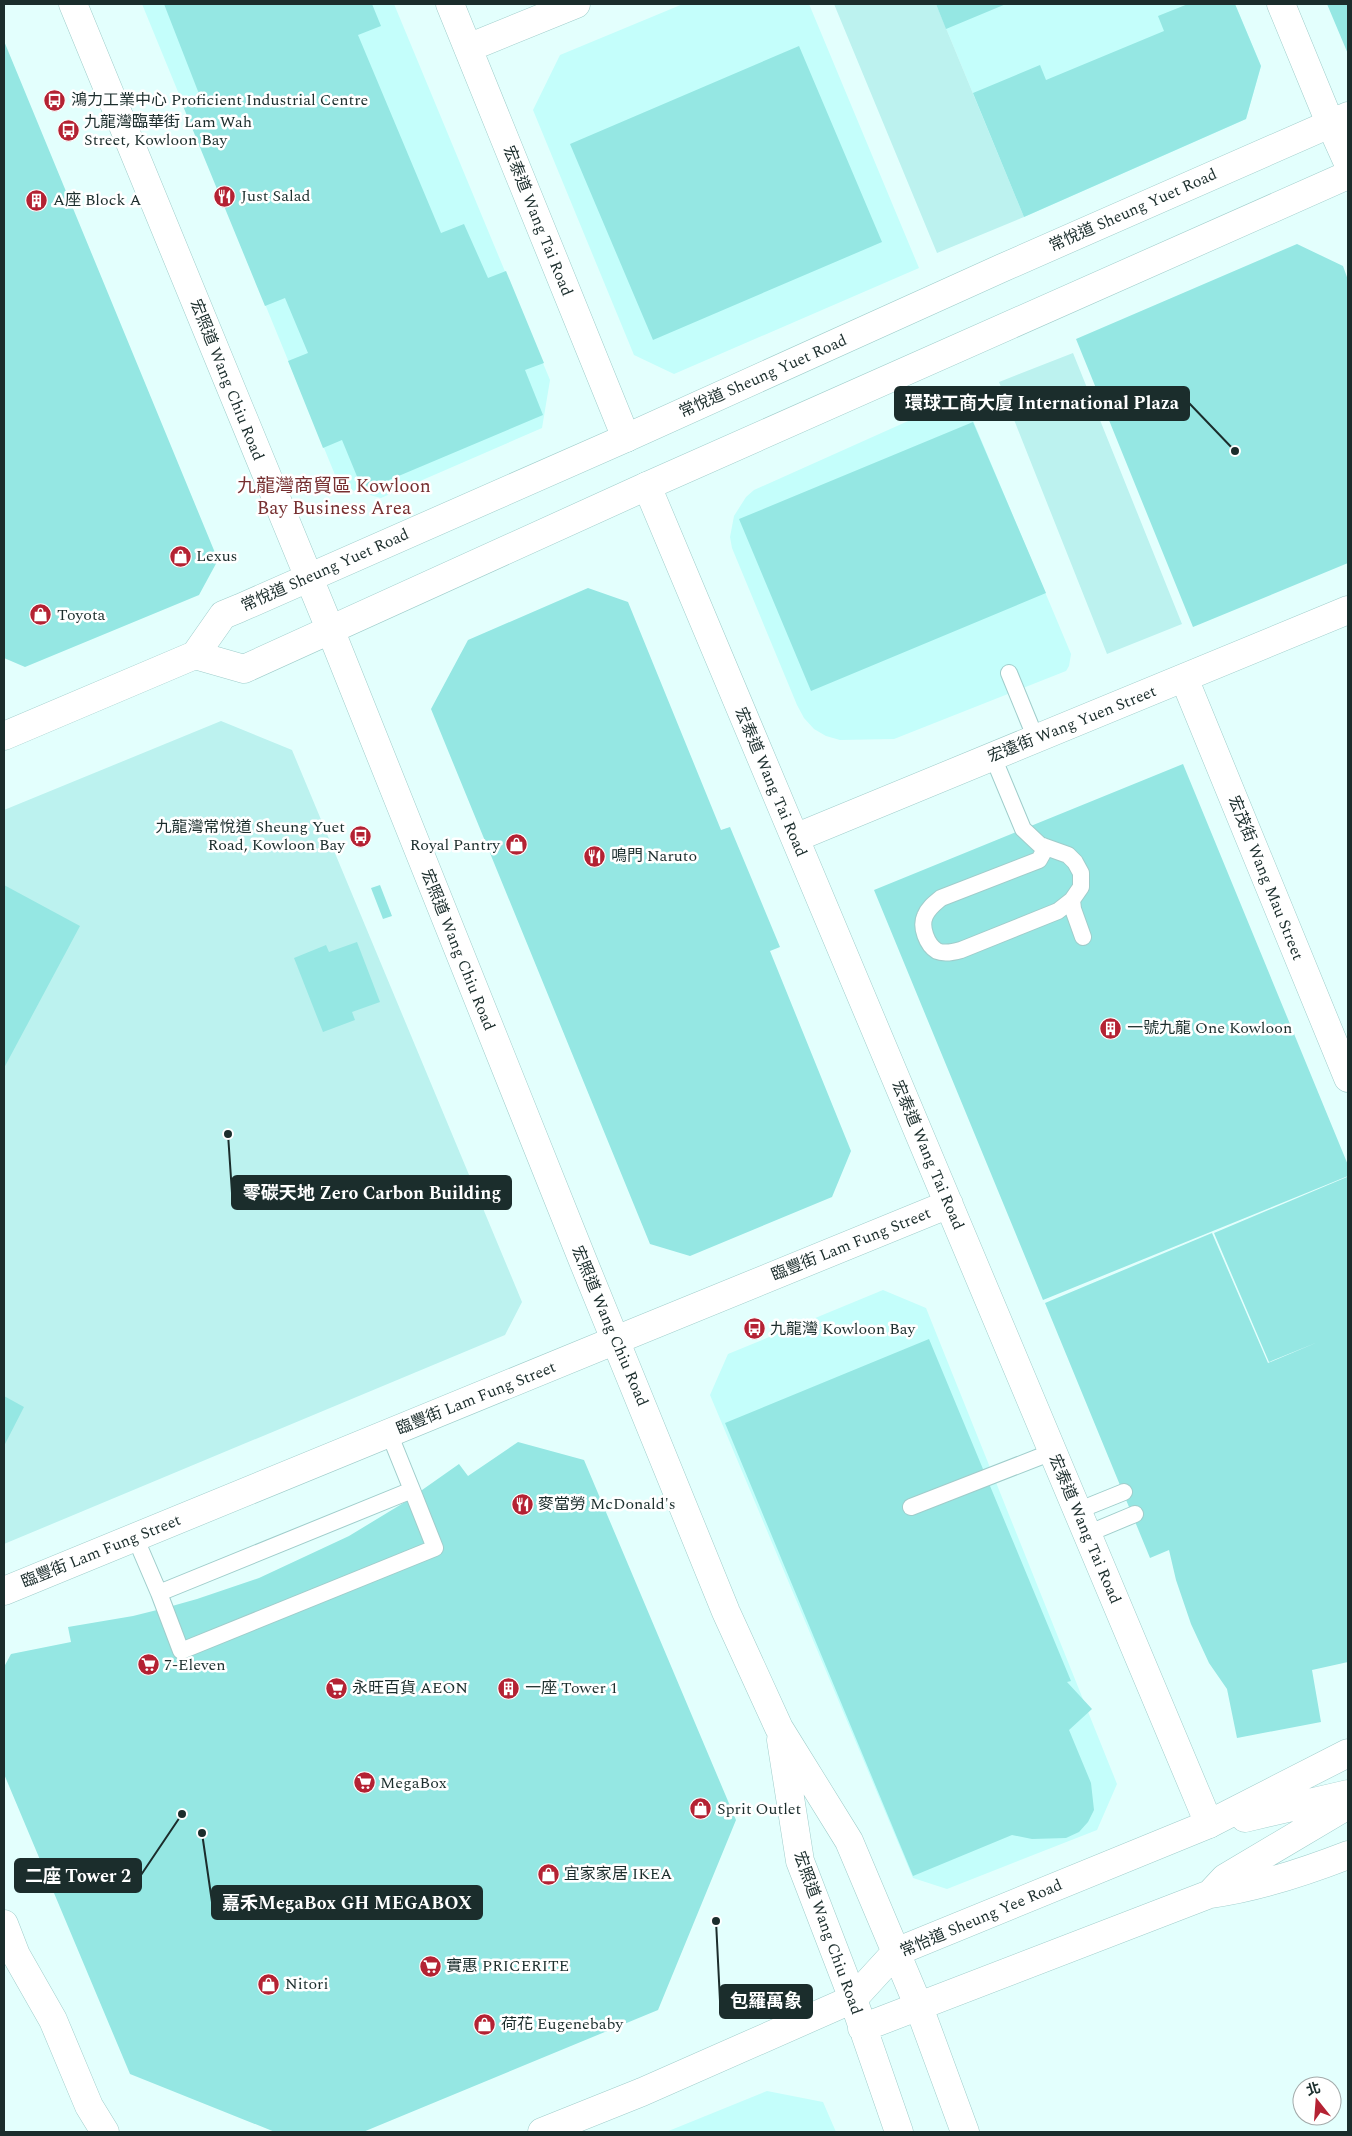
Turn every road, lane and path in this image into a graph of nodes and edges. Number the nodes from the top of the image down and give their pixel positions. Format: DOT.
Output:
graph roads {
  1 [pos="72,4"];
  2 [pos="450,4"];
  3 [pos="576,4"];
  4 [pos="1281,4"];
  5 [pos="468,48"];
  6 [pos="1339,120"];
  7 [pos="1348,163"];
  8 [pos="1348,175"];
  9 [pos="626,438"];
  10 [pos="647,486"];
  11 [pos="308,576"];
  12 [pos="1348,610"];
  13 [pos="330,629"];
  14 [pos="195,655"];
  15 [pos="1009,673"];
  16 [pos="1184,678"];
  17 [pos="4,736"];
  18 [pos="1036,738"];
  19 [pos="993,757"];
  20 [pos="795,838"];
  21 [pos="1042,846"];
  22 [pos="1072,900"];
  23 [pos="1083,937"];
  24 [pos="1348,1078"];
  25 [pos="948,1204"];
  26 [pos="616,1340"];
  27 [pos="389,1433"];
  28 [pos="1052,1452"];
  29 [pos="412,1490"];
  30 [pos="1124,1492"];
  31 [pos="911,1507"];
  32 [pos="1134,1514"];
  33 [pos="1082,1522"];
  34 [pos="136,1537"];
  35 [pos="4,1592"];
  36 [pos="158,1593"];
  37 [pos="779,1728"];
  38 [pos="1348,1753"];
  39 [pos="1348,1794"];
  40 [pos="1348,1805"];
  41 [pos="1209,1824"];
  42 [pos="1348,1855"];
  43 [pos="1210,1894"];
  44 [pos="4,1924"];
  45 [pos="896,1952"];
  46 [pos="853,1999"];
  47 [pos="919,2006"];
  48 [pos="862,2028"];
  49 [pos="105,2132"];
  50 [pos="542,2132"];
  51 [pos="899,2132"];
  52 [pos="965,2132"];
  1 -- 11 [label="main road, 宏照道 Wang Chiu Road"];
  2 -- 5 [label="main road, 宏泰道 Wang Tai Road"];
  3 -- 5 [label="main road"];
  4 -- 6 [label="main road"];
  5 -- 9 [label="main road, 宏泰道 Wang Tai Road"];
  6 -- 7 [label="main road"];
  6 -- 9 [label="main road, 常悅道 Sheung Yuet Road"];
  8 -- 10 [label="main road"];
  9 -- 11 [label="main road, 常悅道 Sheung Yuet Road"];
  10 -- 13 [label="main road"];
  10 -- 20 [label="main road, 宏泰道 Wang Tai Road"];
  11 -- 13 [label="main road, 宏照道 Wang Chiu Road"];
  11 -- 14 [label="main road, 常悅道 Sheung Yuet Road"];
  12 -- 16 [label="main road, 宏遠街 Wang Yuen Street"];
  13 -- 14 [label="main road"];
  13 -- 26 [label="main road, 宏照道 Wang Chiu Road"];
  14 -- 17 [label="main road"];
  15 -- 18 [label="lane"];
  16 -- 18 [label="main road, 宏遠街 Wang Yuen Street"];
  16 -- 24 [label="main road, 宏茂街 Wang Mau Street"];
  18 -- 19 [label="main road, 宏遠街 Wang Yuen Street"];
  19 -- 20 [label="main road, 宏遠街 Wang Yuen Street"];
  19 -- 21 [label="lane"];
  20 -- 25 [label="main road, 宏泰道 Wang Tai Road"];
  21 -- 22 [label="lane"];
  21 -- 22 [label="lane"];
  22 -- 23 [label="lane"];
  25 -- 26 [label="main road, 臨豐街 Lam Fung Street"];
  25 -- 28 [label="main road, 宏泰道 Wang Tai Road"];
  26 -- 27 [label="main road, 臨豐街 Lam Fung Street"];
  26 -- 37 [label="main road, 宏照道 Wang Chiu Road"];
  27 -- 29 [label="lane"];
  27 -- 34 [label="main road, 臨豐街 Lam Fung Street"];
  28 -- 31 [label="lane"];
  28 -- 33 [label="main road, 宏泰道 Wang Tai Road"];
  29 -- 36 [label="lane"];
  29 -- 36 [label="lane"];
  30 -- 33 [label="lane"];
  32 -- 33 [label="lane"];
  33 -- 41 [label="main road, 宏泰道 Wang Tai Road"];
  34 -- 35 [label="main road, 臨豐街 Lam Fung Street"];
  34 -- 36 [label="lane"];
  37 -- 45 [label="main road, 宏照道 Wang Chiu Road"];
  37 -- 46 [label="main road, 宏照道 Wang Chiu Road"];
  38 -- 41 [label="main road, 常怡道 Sheung Yee Road"];
  39 -- 41 [label="main road"];
  40 -- 43 [label="main road"];
  41 -- 45 [label="main road, 常怡道 Sheung Yee Road"];
  42 -- 43 [label="main road"];
  43 -- 47 [label="main road"];
  44 -- 49 [label="main road"];
  45 -- 46 [label="main road, 常怡道 Sheung Yee Road"];
  45 -- 47 [label="main road, 宏照道 Wang Chiu Road"];
  46 -- 48 [label="main road, 宏照道 Wang Chiu Road"];
  46 -- 50 [label="main road, 常怡道 Sheung Yee Road"];
  47 -- 48 [label="main road"];
  47 -- 52 [label="main road, 宏照道 Wang Chiu Road"];
  48 -- 51 [label="main road, 宏照道 Wang Chiu Road"];
}
